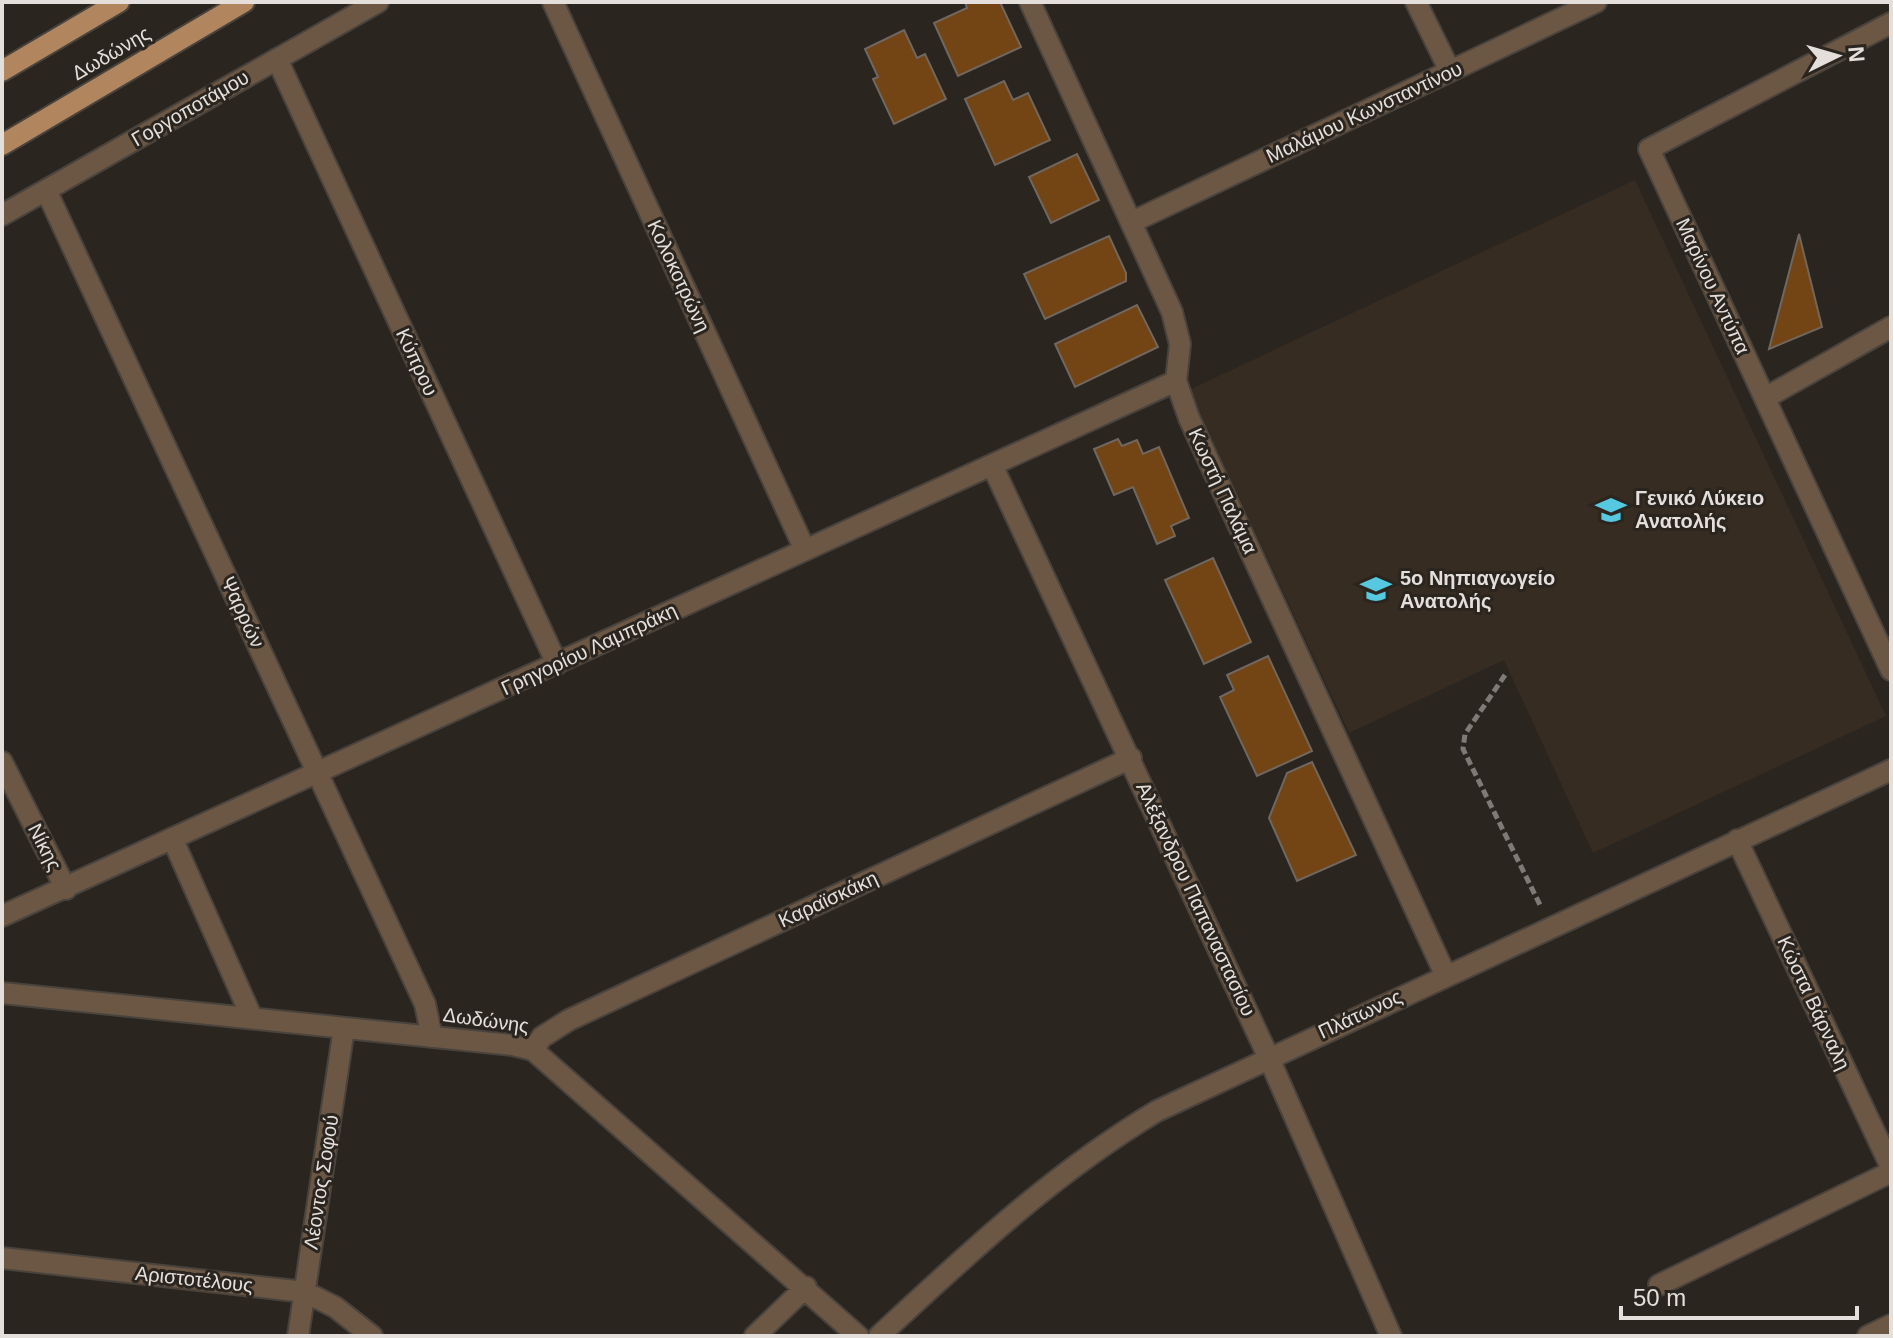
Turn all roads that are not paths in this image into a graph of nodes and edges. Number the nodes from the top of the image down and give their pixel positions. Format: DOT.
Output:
graph roads {
  1 [pos="119,2"];
  2 [pos="244,2"];
  3 [pos="378,2"];
  4 [pos="553,2"];
  5 [pos="1030,2"];
  6 [pos="1416,2"];
  7 [pos="1596,2"];
  8 [pos="1891,23"];
  9 [pos="277,59"];
  10 [pos="2,71"];
  11 [pos="1450,71"];
  12 [pos="2,145"];
  13 [pos="46,190"];
  14 [pos="2,215"];
  15 [pos="1132,222"];
  16 [pos="1891,327"];
  17 [pos="1176,381"];
  18 [pos="1765,398"];
  19 [pos="992,465"];
  20 [pos="805,550"];
  21 [pos="557,664"];
  22 [pos="1891,670"];
  23 [pos="1131,758"];
  24 [pos="2,762"];
  25 [pos="1891,770"];
  26 [pos="319,774"];
  27 [pos="173,840"];
  28 [pos="1737,840"];
  29 [pos="66,889"];
  30 [pos="2,916"];
  31 [pos="1445,974"];
  32 [pos="2,993"];
  33 [pos="252,1018"];
  34 [pos="344,1028"];
  35 [pos="432,1037"];
  36 [pos="533,1050"];
  37 [pos="1268,1056"];
  38 [pos="1891,1169"];
  39 [pos="2,1258"];
  40 [pos="1659,1285"];
  41 [pos="806,1287"];
  42 [pos="305,1292"];
  43 [pos="1891,1325"];
  44 [pos="298,1336"];
  45 [pos="372,1336"];
  46 [pos="755,1336"];
  47 [pos="858,1336"];
  48 [pos="879,1336"];
  49 [pos="1391,1336"];
  50 [pos="1868,1336"];
  1 -- 10 [label="main road, Δωδώνης"];
  2 -- 12 [label="main road, Δωδώνης"];
  3 -- 9 [label="street, Γοργοποτάμου"];
  4 -- 20 [label="street, Κολοκοτρώνη"];
  5 -- 15 [label="street, Κωστή Παλάμα"];
  6 -- 11 [label="street"];
  7 -- 11 [label="street, Μαλάμου Κωνσταντίνου"];
  8 -- 18 [label="street, Μαρίνου Αντύπα"];
  9 -- 13 [label="street, Γοργοποτάμου"];
  9 -- 21 [label="street, Κύπρου"];
  11 -- 15 [label="street, Μαλάμου Κωνσταντίνου"];
  13 -- 14 [label="street, Γοργοποτάμου"];
  13 -- 26 [label="street, Ψαρρών"];
  15 -- 17 [label="street, Κωστή Παλάμα"];
  16 -- 18 [label="street"];
  17 -- 19 [label="street, Γρηγορίου Λαμπράκη"];
  17 -- 31 [label="street, Κωστή Παλάμα"];
  18 -- 22 [label="street, Μαρίνου Αντύπα"];
  19 -- 20 [label="street, Γρηγορίου Λαμπράκη"];
  19 -- 23 [label="street, Αλέξανδρου Παπαναστασίου"];
  20 -- 21 [label="street, Γρηγορίου Λαμπράκη"];
  21 -- 26 [label="street, Γρηγορίου Λαμπράκη"];
  23 -- 36 [label="street, Καραϊσκάκη"];
  23 -- 37 [label="street, Αλέξανδρου Παπαναστασίου"];
  24 -- 29 [label="street, Νίκης"];
  25 -- 28 [label="street, Πλάτωνος"];
  26 -- 27 [label="street, Γρηγορίου Λαμπράκη"];
  26 -- 35 [label="street, Ψαρρών"];
  27 -- 29 [label="street, Γρηγορίου Λαμπράκη"];
  27 -- 33 [label="street"];
  28 -- 31 [label="street, Πλάτωνος"];
  28 -- 38 [label="street, Κώστα Βάρναλη"];
  29 -- 30 [label="street, Γρηγορίου Λαμπράκη"];
  31 -- 37 [label="street, Πλάτωνος"];
  32 -- 33 [label="street, Δωδώνης"];
  33 -- 34 [label="street, Δωδώνης"];
  34 -- 35 [label="street, Δωδώνης"];
  34 -- 42 [label="street, Λέοντος Σοφού"];
  35 -- 36 [label="street, Δωδώνης"];
  36 -- 41 [label="street, Δωδώνης"];
  37 -- 48 [label="street, Πλάτωνος"];
  37 -- 49 [label="street, Αλέξανδρου Παπαναστασίου"];
  38 -- 40 [label="street"];
  39 -- 42 [label="street, Αριστοτέλους"];
  41 -- 46 [label="street"];
  41 -- 47 [label="street, Δωδώνης"];
  42 -- 44 [label="street, Λέοντος Σοφού"];
  42 -- 45 [label="street, Αριστοτέλους"];
  43 -- 50 [label="street"];
}
